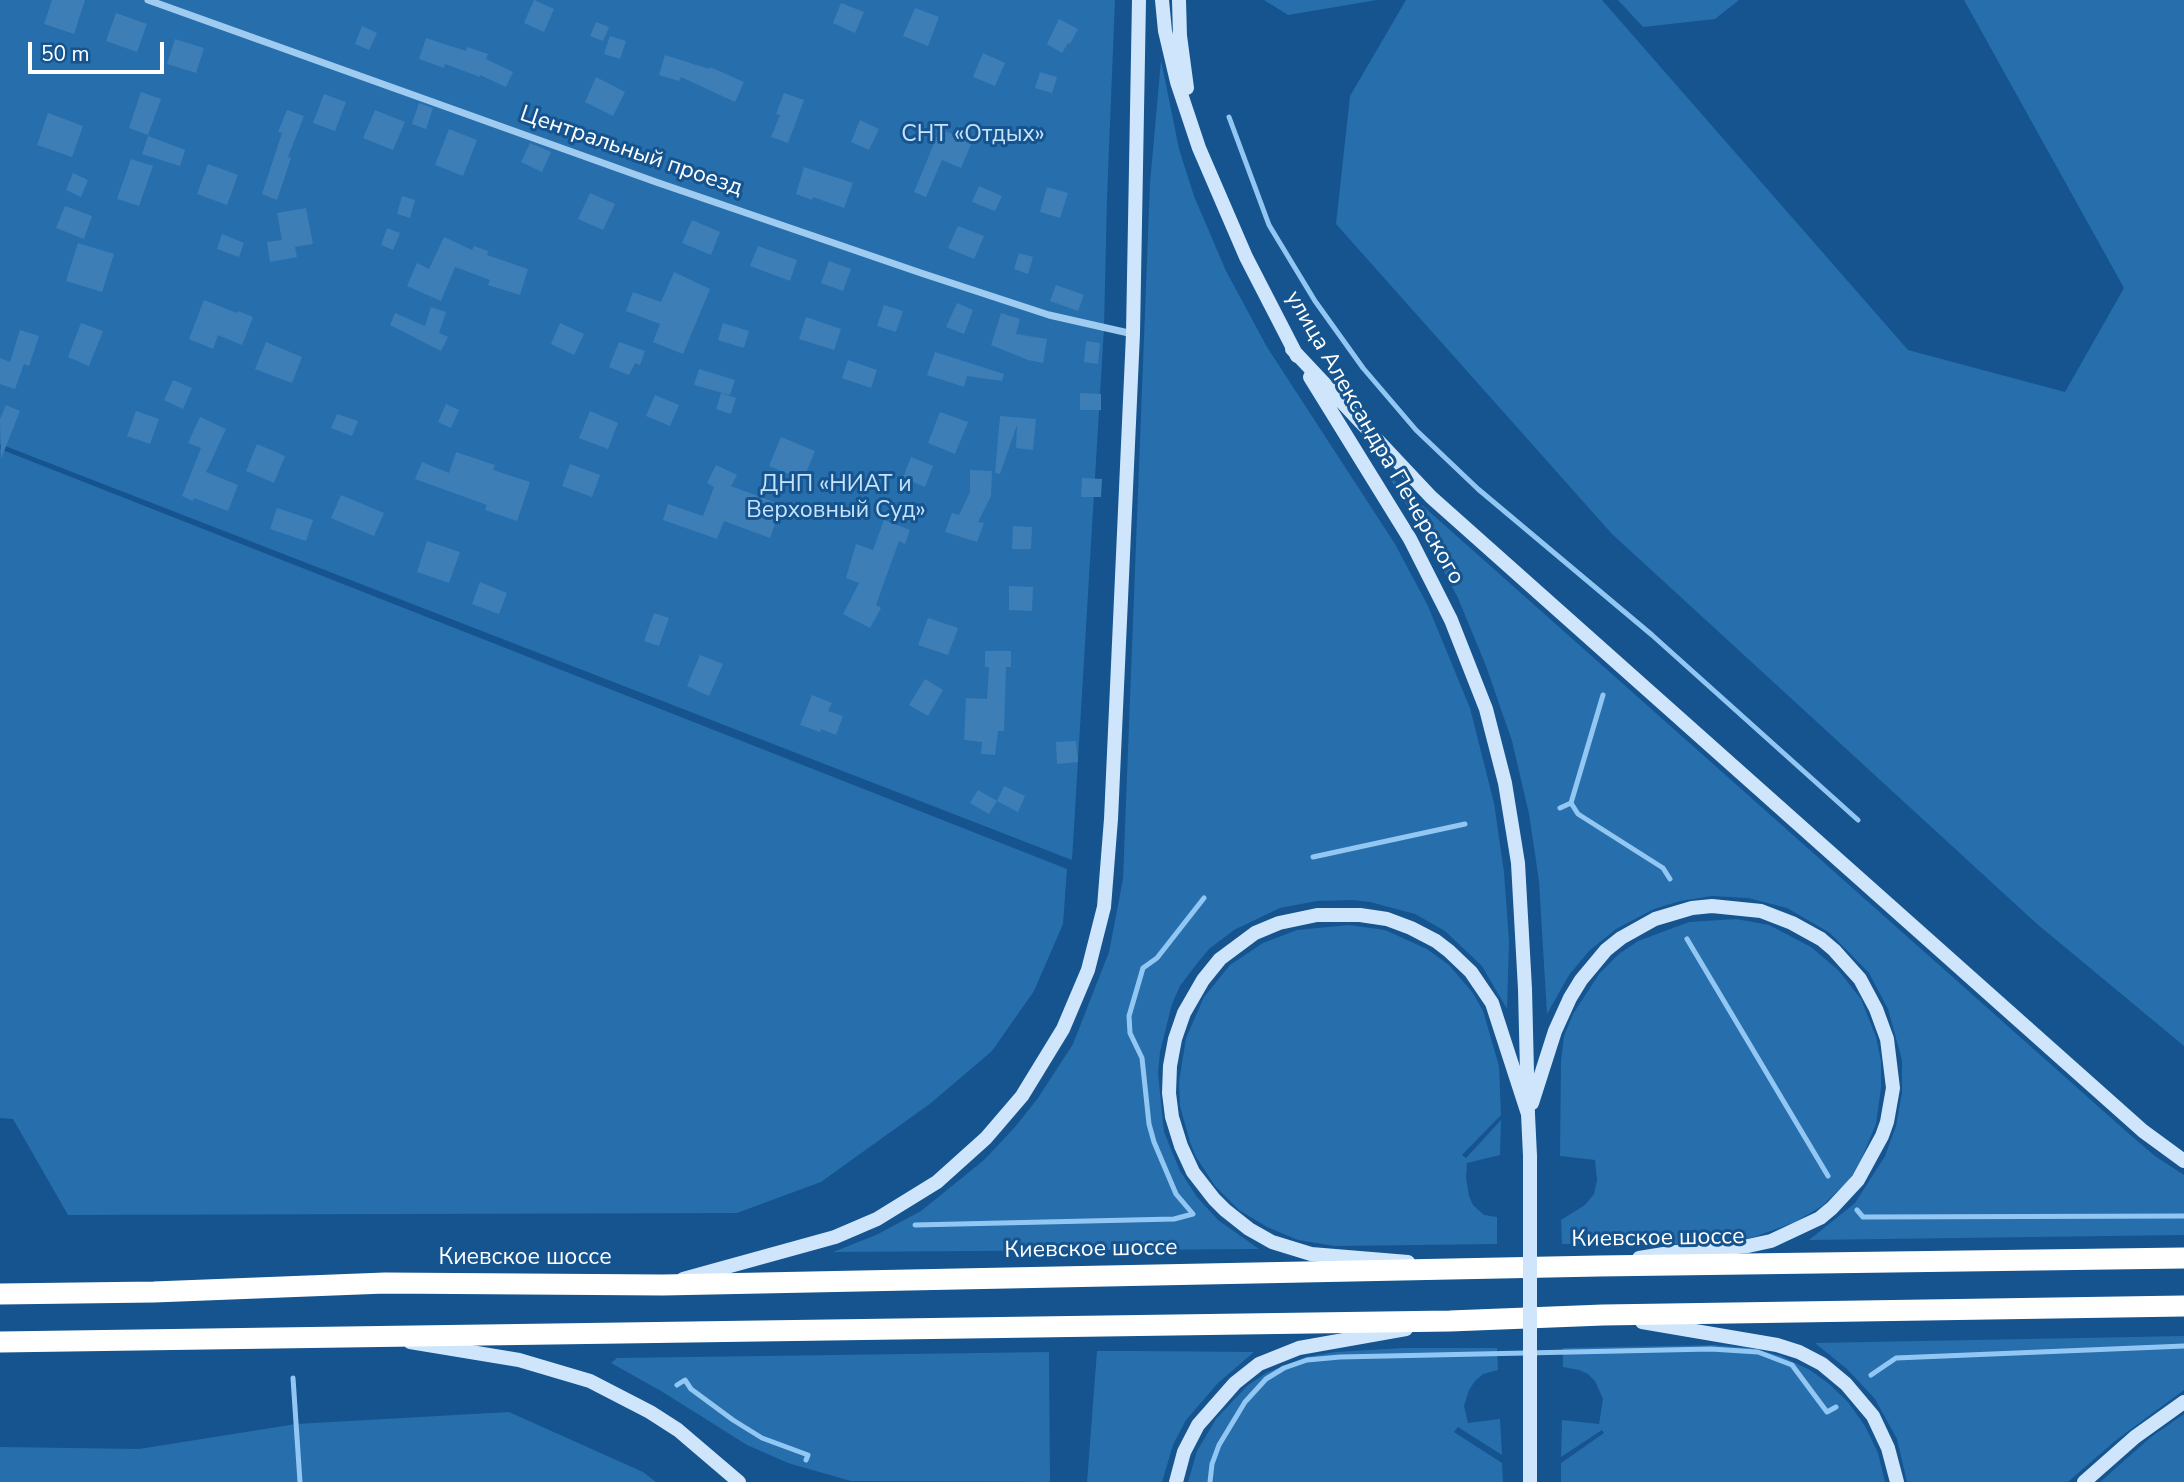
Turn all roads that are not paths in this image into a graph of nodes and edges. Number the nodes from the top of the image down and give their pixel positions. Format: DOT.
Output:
graph roads {
  1 [pos="148,0"];
  2 [pos="1139,0"];
  3 [pos="1161,0"];
  4 [pos="1179,0"];
  5 [pos="1192,124"];
  6 [pos="1133,334"];
  7 [pos="1292,349"];
  8 [pos="1528,1114"];
  9 [pos="2184,1161"];
  10 [pos="2184,1258"];
  11 [pos="1599,1266"];
  12 [pos="1451,1269"];
  13 [pos="663,1284"];
  14 [pos="0,1294"];
  15 [pos="2184,1306"];
  16 [pos="1603,1315"];
  17 [pos="1450,1321"];
  18 [pos="382,1336"];
  19 [pos="0,1342"];
  20 [pos="2184,1402"];
  21 [pos="1530,1460"];
  22 [pos="739,1482"];
  23 [pos="1176,1482"];
  24 [pos="1524,1482"];
  25 [pos="1530,1482"];
  26 [pos="1537,1482"];
  27 [pos="1897,1482"];
  28 [pos="2084,1482"];
  1 -- 6 [label="street, Центральный проезд"];
  2 -- 6 [label="main road"];
  3 -- 5 [label="main road, улица Александра Печерского"];
  4 -- 5 [label="main road, улица Александра Печерского"];
  5 -- 7 [label="main road, улица Александра Печерского"];
  6 -- 13 [label="main road"];
  7 -- 8 [label="main road, улица Александра Печерского"];
  7 -- 9 [label="main road"];
  8 -- 11 [label="main road"];
  8 -- 12 [label="main road"];
  8 -- 21 [label="main road, bridge"];
  10 -- 11 [label="highway, Киевское шоссе"];
  11 -- 12 [label="highway, Киевское шоссе"];
  12 -- 13 [label="highway, Киевское шоссе"];
  13 -- 14 [label="highway, Киевское шоссе"];
  15 -- 16 [label="highway"];
  16 -- 17 [label="highway"];
  16 -- 27 [label="main road"];
  17 -- 18 [label="highway"];
  17 -- 23 [label="main road"];
  18 -- 19 [label="highway"];
  18 -- 22 [label="main road"];
  20 -- 28 [label="main road"];
  21 -- 24 [label="main road"];
  21 -- 25 [label="main road"];
  21 -- 26 [label="main road"];
}
